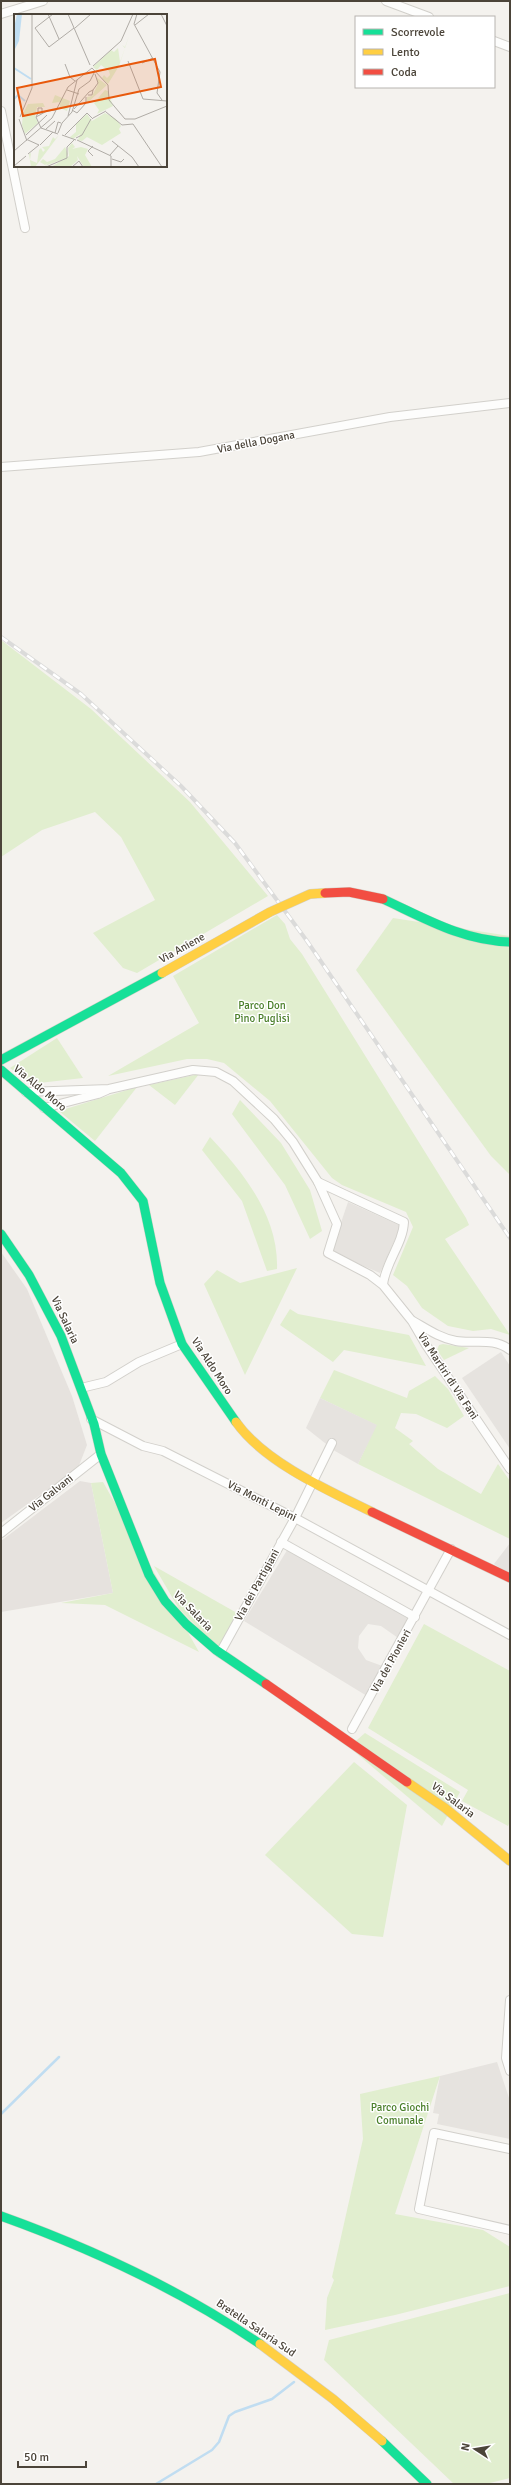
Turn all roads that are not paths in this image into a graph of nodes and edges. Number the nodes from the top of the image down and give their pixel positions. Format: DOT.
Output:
graph roads {
  1 [pos="43,1"];
  2 [pos="386,1"];
  3 [pos="1,14"];
  4 [pos="426,16"];
  5 [pos="495,41"];
  6 [pos="510,47"];
  7 [pos="1,111"];
  8 [pos="25,228"];
  9 [pos="510,403"];
  10 [pos="1,467"];
  11 [pos="510,942"];
  12 [pos="1,1060"];
  13 [pos="1,1070"];
  14 [pos="109,1088"];
  15 [pos="25,1092"];
  16 [pos="44,1108"];
  17 [pos="318,1182"];
  18 [pos="1,1234"];
  19 [pos="383,1285"];
  20 [pos="412,1321"];
  21 [pos="182,1344"];
  22 [pos="510,1350"];
  23 [pos="81,1388"];
  24 [pos="92,1419"];
  25 [pos="332,1443"];
  26 [pos="101,1454"];
  27 [pos="510,1469"];
  28 [pos="312,1482"];
  29 [pos="295,1518"];
  30 [pos="1,1532"];
  31 [pos="281,1542"];
  32 [pos="451,1549"];
  33 [pos="510,1578"];
  34 [pos="429,1592"];
  35 [pos="415,1617"];
  36 [pos="510,1635"];
  37 [pos="220,1653"];
  38 [pos="352,1729"];
  39 [pos="510,1861"];
  40 [pos="510,2000"];
  41 [pos="510,2071"];
  42 [pos="510,2149"];
  43 [pos="1,2216"];
  44 [pos="510,2230"];
  45 [pos="427,2484"];
  1 -- 3 [label="street"];
  2 -- 4 [label="street"];
  5 -- 6 [label="street"];
  7 -- 8 [label="street"];
  9 -- 10 [label="street, Via della Dogana"];
  11 -- 12 [label="main road, Via Aniene, bridge"];
  13 -- 15 [label="main road, Via Aldo Moro"];
  14 -- 15 [label="street"];
  14 -- 16 [label="street"];
  14 -- 17 [label="street, Via Martiri di Via Fani"];
  15 -- 16 [label="main road, Via Aldo Moro"];
  16 -- 21 [label="main road, Via Aldo Moro"];
  17 -- 19 [label="street, Via Martiri di Via Fani"];
  17 -- 19 [label="street"];
  18 -- 23 [label="main road, Via Salaria"];
  19 -- 20 [label="street, Via Martiri di Via Fani"];
  20 -- 22 [label="street"];
  20 -- 27 [label="street, Via Martiri di Via Fani"];
  21 -- 23 [label="street"];
  21 -- 28 [label="main road, Via Aldo Moro"];
  23 -- 24 [label="main road, Via Salaria"];
  24 -- 26 [label="main road, Via Salaria"];
  24 -- 29 [label="street, Via Monti Lepini"];
  25 -- 28 [label="street, Via dei Partigiani"];
  26 -- 30 [label="street, Via Galvani"];
  26 -- 37 [label="main road, Via Salaria"];
  28 -- 29 [label="street, Via dei Partigiani"];
  28 -- 32 [label="main road, Via Aldo Moro"];
  29 -- 31 [label="street, Via dei Partigiani"];
  29 -- 34 [label="street, Via Monti Lepini"];
  31 -- 35 [label="street"];
  31 -- 37 [label="street, Via dei Partigiani"];
  32 -- 33 [label="main road, Via Aldo Moro"];
  32 -- 34 [label="street"];
  34 -- 35 [label="street, Via dei Pionieri"];
  34 -- 36 [label="street, Via Monti Lepini"];
  35 -- 38 [label="street, Via dei Pionieri"];
  37 -- 39 [label="main road, Via Salaria"];
  40 -- 41 [label="street"];
  42 -- 44 [label="street"];
  43 -- 45 [label="main road, Bretella Salaria Sud"];
}
